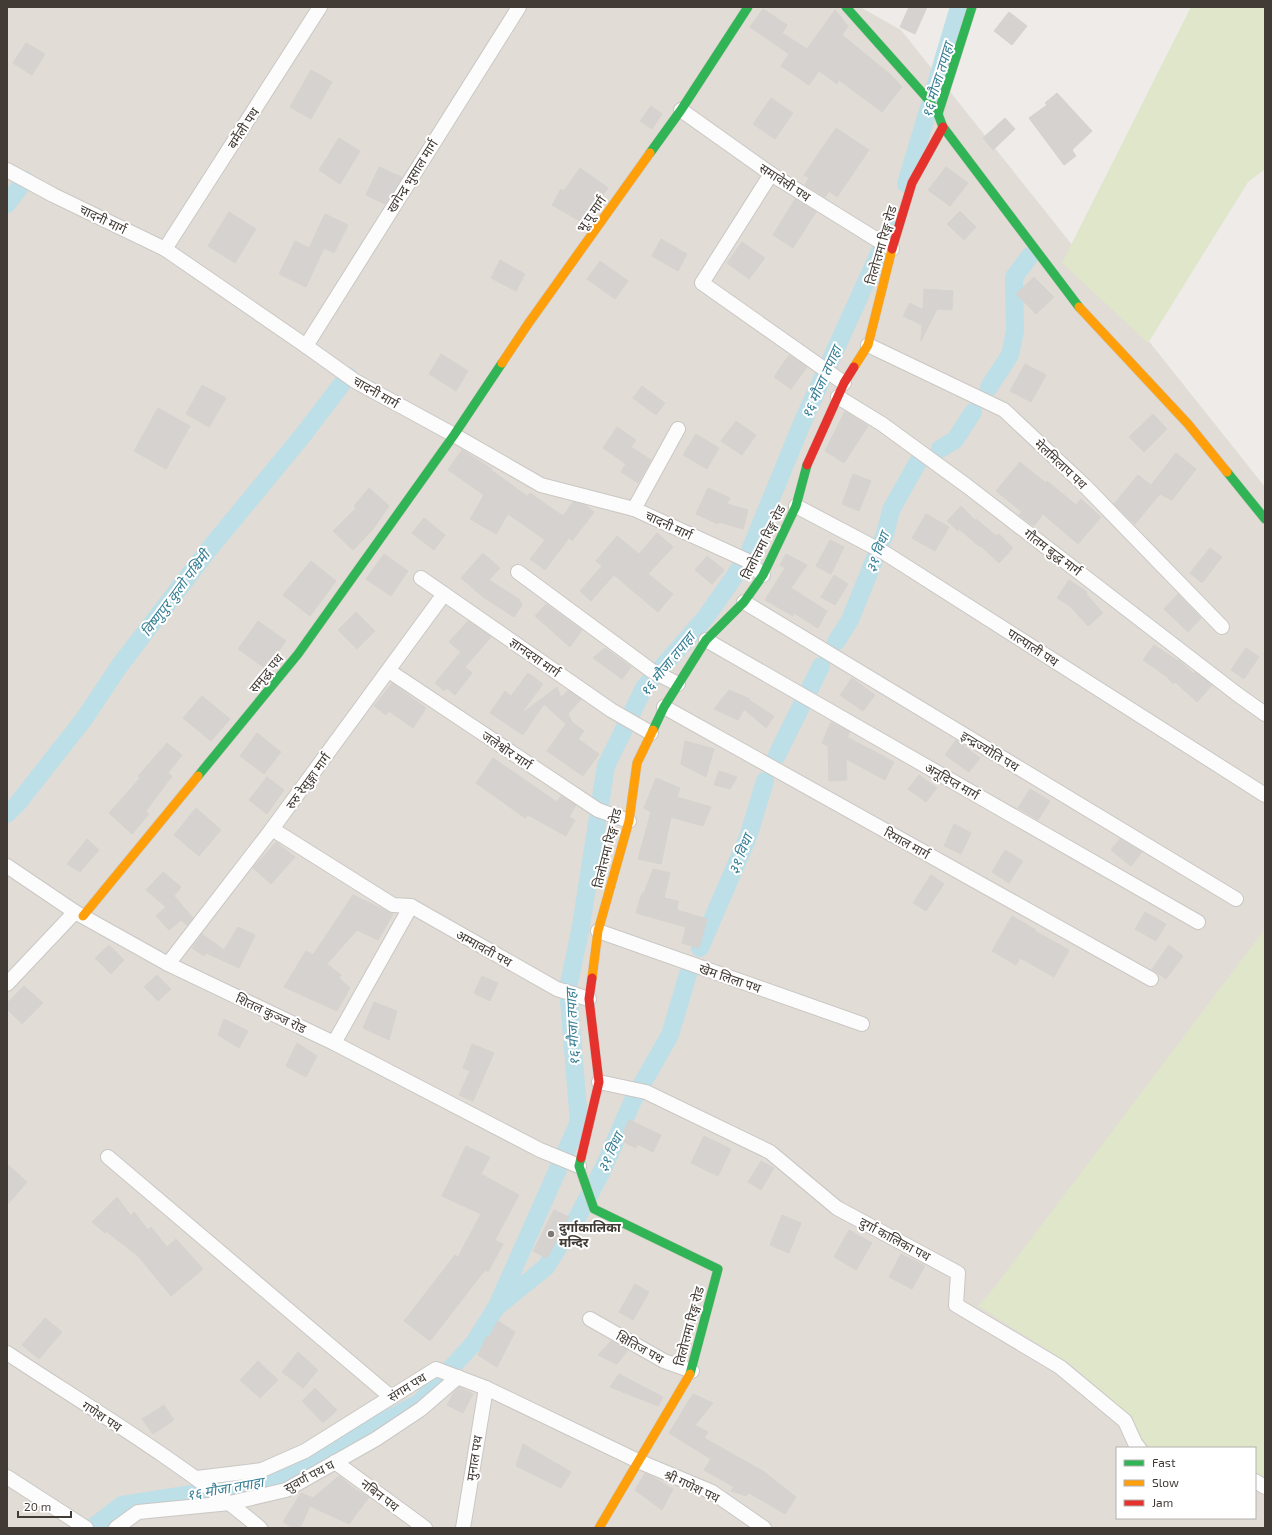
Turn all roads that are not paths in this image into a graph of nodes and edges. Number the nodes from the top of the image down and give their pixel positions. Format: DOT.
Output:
graph roads {
  1 [pos="320,7"];
  2 [pos="519,7"];
  3 [pos="748,7"];
  4 [pos="846,7"];
  5 [pos="972,7"];
  6 [pos="681,110"];
  7 [pos="937,113"];
  8 [pos="943,127"];
  9 [pos="7,170"];
  10 [pos="771,174"];
  11 [pos="165,249"];
  12 [pos="892,249"];
  13 [pos="868,345"];
  14 [pos="306,346"];
  15 [pos="844,383"];
  16 [pos="838,397"];
  17 [pos="678,429"];
  18 [pos="454,435"];
  19 [pos="796,506"];
  20 [pos="634,509"];
  21 [pos="1265,519"];
  22 [pos="518,572"];
  23 [pos="763,575"];
  24 [pos="421,578"];
  25 [pos="444,594"];
  26 [pos="744,602"];
  27 [pos="1222,627"];
  28 [pos="706,640"];
  29 [pos="389,671"];
  30 [pos="678,684"];
  31 [pos="664,707"];
  32 [pos="1265,714"];
  33 [pos="651,733"];
  34 [pos="1265,795"];
  35 [pos="629,821"];
  36 [pos="272,829"];
  37 [pos="7,866"];
  38 [pos="1236,899"];
  39 [pos="411,906"];
  40 [pos="79,914"];
  41 [pos="1198,922"];
  42 [pos="598,931"];
  43 [pos="168,964"];
  44 [pos="1151,979"];
  45 [pos="7,984"];
  46 [pos="589,999"];
  47 [pos="862,1024"];
  48 [pos="334,1043"];
  49 [pos="599,1082"];
  50 [pos="108,1157"];
  51 [pos="579,1167"];
  52 [pos="590,1319"];
  53 [pos="7,1353"];
  54 [pos="692,1371"];
  55 [pos="458,1377"];
  56 [pos="486,1388"];
  57 [pos="391,1397"];
  58 [pos="1138,1447"];
  59 [pos="638,1461"];
  60 [pos="335,1462"];
  61 [pos="7,1477"];
  62 [pos="197,1478"];
  63 [pos="1256,1482"];
  64 [pos="1265,1487"];
  65 [pos="230,1503"];
  66 [pos="84,1527"];
  67 [pos="116,1528"];
  68 [pos="260,1528"];
  69 [pos="425,1528"];
  70 [pos="463,1528"];
  71 [pos="599,1528"];
  72 [pos="764,1528"];
  1 -- 11 [label="street, बर्मेली पथ"];
  2 -- 14 [label="street, खगेन्द्र भुसाल मार्ग"];
  3 -- 6 [label="street, भू.पू मार्ग"];
  4 -- 7 [label="street"];
  5 -- 7 [label="street"];
  6 -- 10 [label="street, समावेसी पथ"];
  6 -- 18 [label="street, भू.पू मार्ग"];
  7 -- 8 [label="street"];
  8 -- 12 [label="street, तिलोत्तमा रिङ्ग रोड"];
  8 -- 21 [label="street"];
  9 -- 11 [label="street, चादनी मार्ग"];
  10 -- 12 [label="street, समावेसी पथ"];
  10 -- 15 [label="street"];
  11 -- 14 [label="street, चादनी मार्ग"];
  12 -- 13 [label="street, तिलोत्तमा रिङ्ग रोड"];
  13 -- 15 [label="street, तिलोत्तमा रिङ्ग रोड"];
  13 -- 27 [label="street, मेलमिलाप पथ"];
  14 -- 18 [label="street, चादनी मार्ग"];
  15 -- 16 [label="street, तिलोत्तमा रिङ्ग रोड"];
  16 -- 19 [label="street, तिलोत्तमा रिङ्ग रोड"];
  16 -- 32 [label="street, गौतम बुद्ध मार्ग"];
  17 -- 20 [label="street"];
  18 -- 20 [label="street, चादनी मार्ग"];
  18 -- 40 [label="street, समृद्ध पथ"];
  19 -- 23 [label="street, तिलोत्तमा रिङ्ग रोड"];
  19 -- 34 [label="street, पाल्पाली पथ"];
  20 -- 23 [label="street, चादनी मार्ग"];
  22 -- 30 [label="street"];
  23 -- 26 [label="street, तिलोत्तमा रिङ्ग रोड"];
  24 -- 25 [label="street, ज्ञानदया मार्ग"];
  25 -- 29 [label="street, रुरु रेसुङ्गा मार्ग"];
  25 -- 33 [label="street, ज्ञानदया मार्ग"];
  26 -- 28 [label="street, तिलोत्तमा रिङ्ग रोड"];
  26 -- 38 [label="street, इन्द्रज्योति पथ"];
  28 -- 30 [label="street, तिलोत्तमा रिङ्ग रोड"];
  28 -- 41 [label="street, अनूदिप्त मार्ग"];
  29 -- 35 [label="street, जलेश्वोर मार्ग"];
  29 -- 36 [label="street, रुरु रेसुङ्गा मार्ग"];
  30 -- 31 [label="street, तिलोत्तमा रिङ्ग रोड"];
  31 -- 33 [label="street, तिलोत्तमा रिङ्ग रोड"];
  31 -- 44 [label="street, रिमाल मार्ग"];
  33 -- 35 [label="street, तिलोत्तमा रिङ्ग रोड"];
  35 -- 42 [label="street, तिलोत्तमा रिङ्ग रोड"];
  36 -- 39 [label="street, अम्मावती पथ"];
  36 -- 43 [label="street, रुरु रेसुङ्गा मार्ग"];
  37 -- 40 [label="street, शितल कुञ्ज रोड"];
  39 -- 46 [label="street, अम्मावती पथ"];
  39 -- 48 [label="street"];
  40 -- 43 [label="street, शितल कुञ्ज रोड"];
  40 -- 45 [label="street"];
  42 -- 46 [label="street, तिलोत्तमा रिङ्ग रोड"];
  42 -- 47 [label="street, खेम लिला पथ"];
  43 -- 48 [label="street, शितल कुञ्ज रोड"];
  46 -- 49 [label="street, तिलोत्तमा रिङ्ग रोड"];
  48 -- 51 [label="street, शितल कुञ्ज रोड"];
  49 -- 51 [label="street, तिलोत्तमा रिङ्ग रोड"];
  49 -- 58 [label="street, दुर्गा कालिका पथ"];
  50 -- 57 [label="street"];
  51 -- 54 [label="street, तिलोत्तमा रिङ्ग रोड"];
  52 -- 54 [label="street, क्षितिज पथ"];
  53 -- 62 [label="street, गणेश पथ"];
  54 -- 59 [label="street, तिलोत्तमा रिङ्ग रोड"];
  55 -- 56 [label="street, संगम पथ"];
  55 -- 57 [label="street, संगम पथ"];
  55 -- 60 [label="street, सुवर्ण पथ घ"];
  56 -- 59 [label="street, संगम पथ"];
  56 -- 70 [label="street, मुनाल पथ"];
  57 -- 62 [label="street, संगम पथ"];
  59 -- 71 [label="street, तिलोत्तमा रिङ्ग रोड"];
  59 -- 72 [label="street, श्री गणेश पथ"];
  60 -- 65 [label="street, सुवर्ण पथ घ"];
  60 -- 69 [label="street, नबिन पथ"];
  61 -- 66 [label="street"];
  62 -- 65 [label="street, गणेश पथ"];
  63 -- 64 [label="street"];
  65 -- 67 [label="street, सुवर्ण पथ घ"];
  65 -- 68 [label="street, गणेश पथ"];
}
